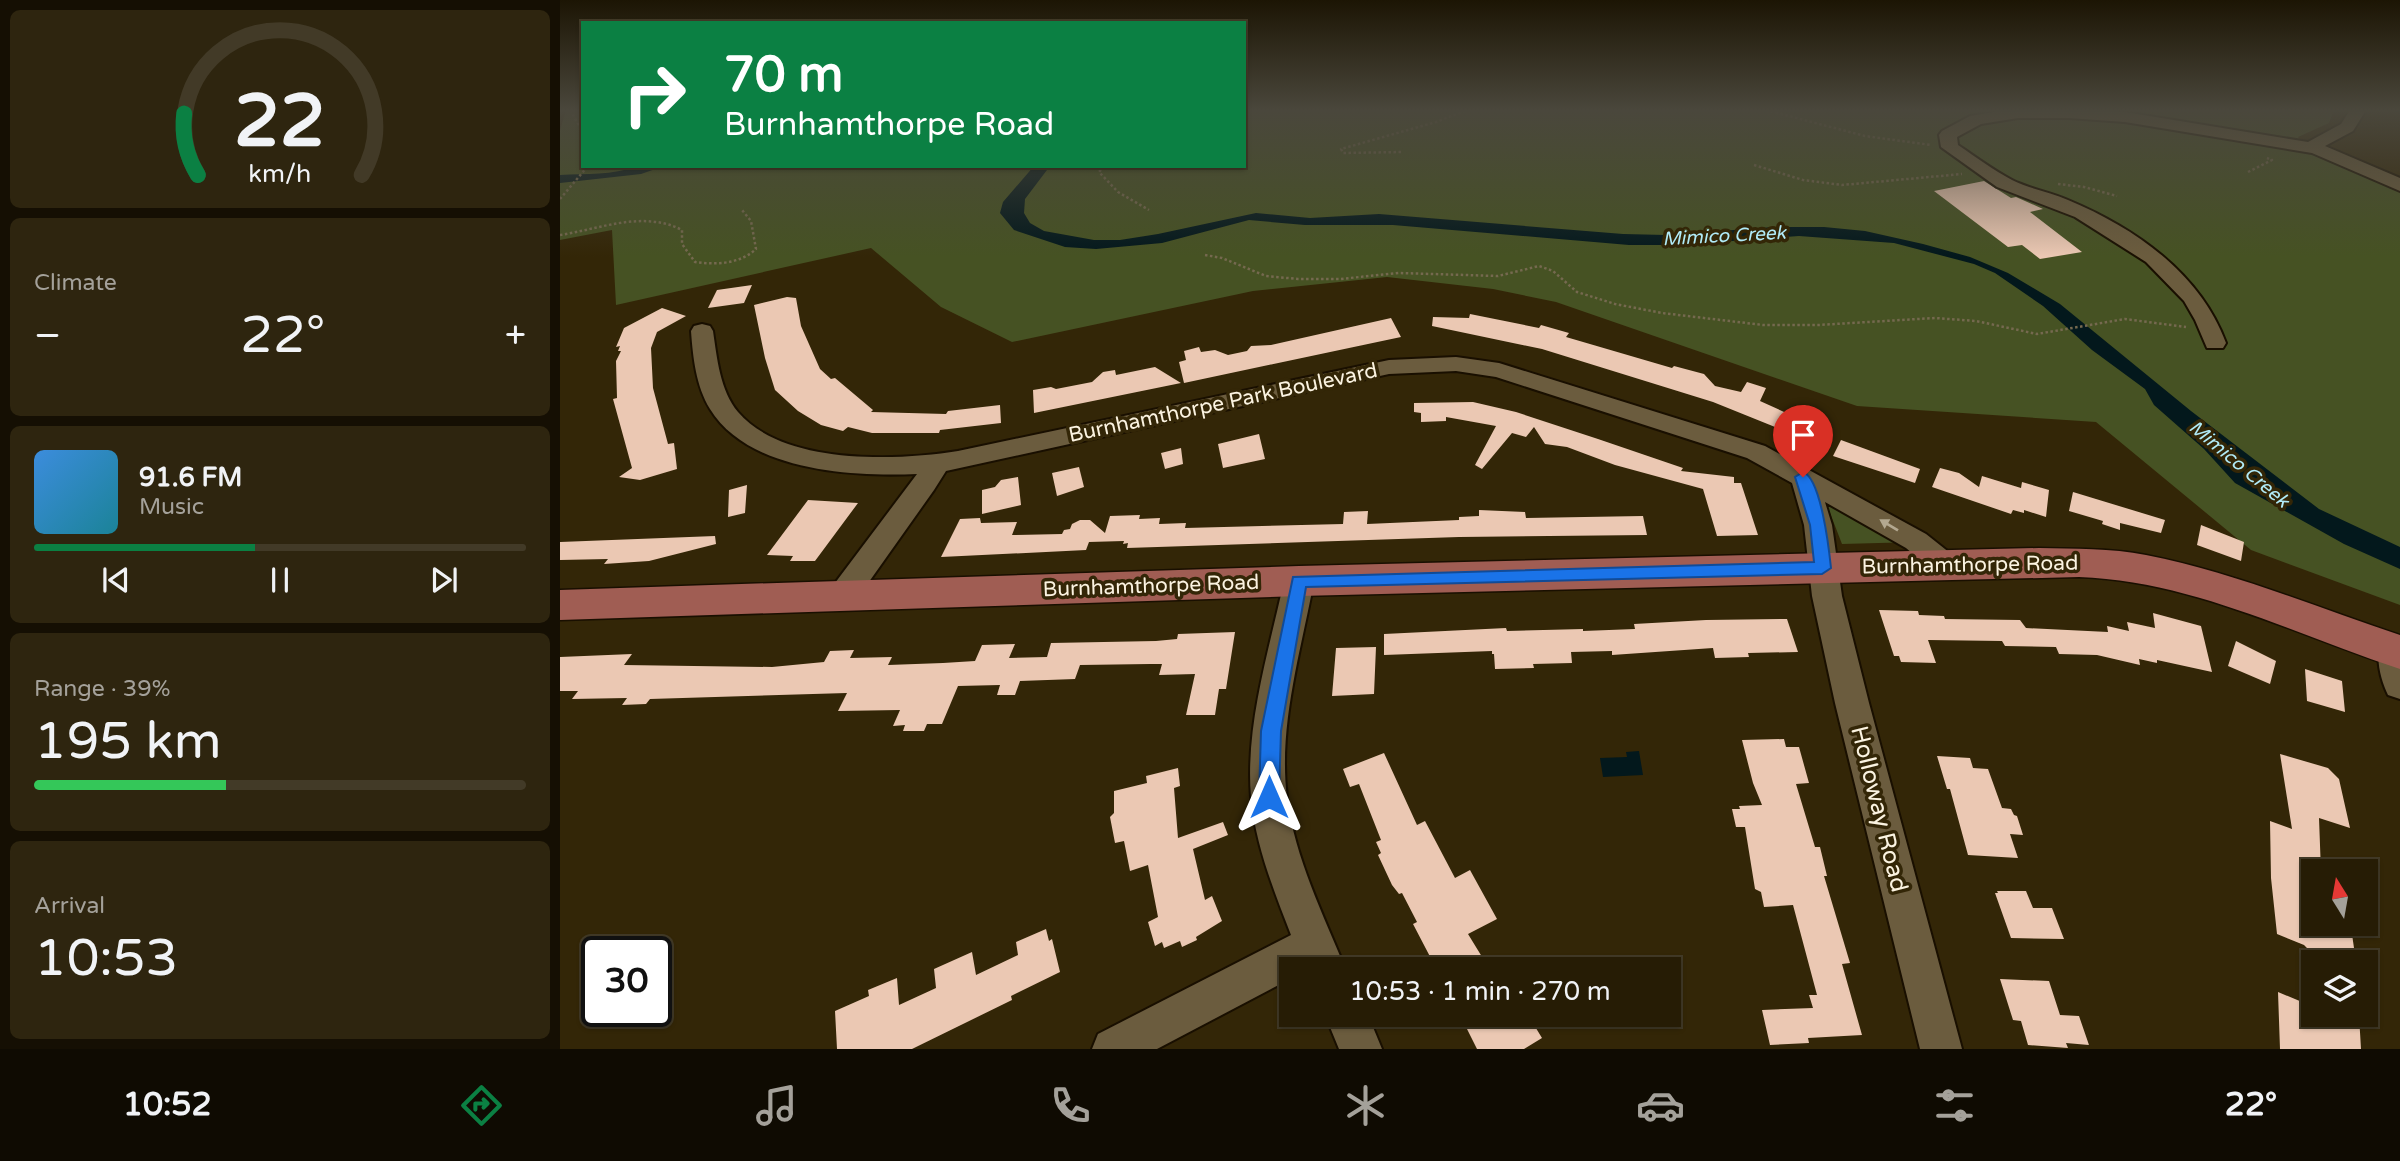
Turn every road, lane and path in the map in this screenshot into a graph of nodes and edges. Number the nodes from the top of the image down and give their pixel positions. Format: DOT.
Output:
graph roads {
  1 [pos="1968,159"];
  2 [pos="2339,159"];
  3 [pos="1754,164"];
  4 [pos="587,168"];
  5 [pos="1102,168"];
  6 [pos="1988,172"];
  7 [pos="2400,186"];
  8 [pos="2034,194"];
  9 [pos="2117,197"];
  10 [pos="560,199"];
  11 [pos="741,210"];
  12 [pos="1149,210"];
  13 [pos="560,235"];
  14 [pos="1205,254"];
  15 [pos="702,331"];
  16 [pos="2214,337"];
  17 [pos="936,464"];
  18 [pos="1803,477"];
  19 [pos="1945,565"];
  20 [pos="1822,568"];
  21 [pos="1299,581"];
  22 [pos="843,595"];
  23 [pos="560,606"];
  24 [pos="2398,662"];
  25 [pos="1321,957"];
  26 [pos="1279,975"];
  27 [pos="1351,1027"];
  28 [pos="1112,1049"];
  29 [pos="1361,1049"];
  30 [pos="1941,1049"];
  1 -- 6 [label="street"];
  2 -- 7 [label="street"];
  3 -- 6 [label="path"];
  4 -- 10 [label="path"];
  5 -- 12 [label="path"];
  6 -- 8 [label="street"];
  8 -- 9 [label="path"];
  8 -- 16 [label="street"];
  11 -- 13 [label="path"];
  14 -- 16 [label="path"];
  15 -- 17 [label="street, Burnhamthorpe Park Boulevard"];
  17 -- 18 [label="street, Burnhamthorpe Park Boulevard"];
  17 -- 22 [label="street"];
  19 -- 18 [label="street, Burnhamthorpe Park Boulevard, one-way"];
  18 -- 20 [label="street"];
  19 -- 20 [label="main road, Burnhamthorpe Road"];
  19 -- 24 [label="main road, Burnhamthorpe Road"];
  20 -- 21 [label="main road, Burnhamthorpe Road"];
  20 -- 30 [label="street, Holloway Road"];
  21 -- 22 [label="main road, Burnhamthorpe Road"];
  21 -- 25 [label="street"];
  22 -- 23 [label="main road, Burnhamthorpe Road"];
  26 -- 28 [label="street"];
  27 -- 29 [label="street"];
}
